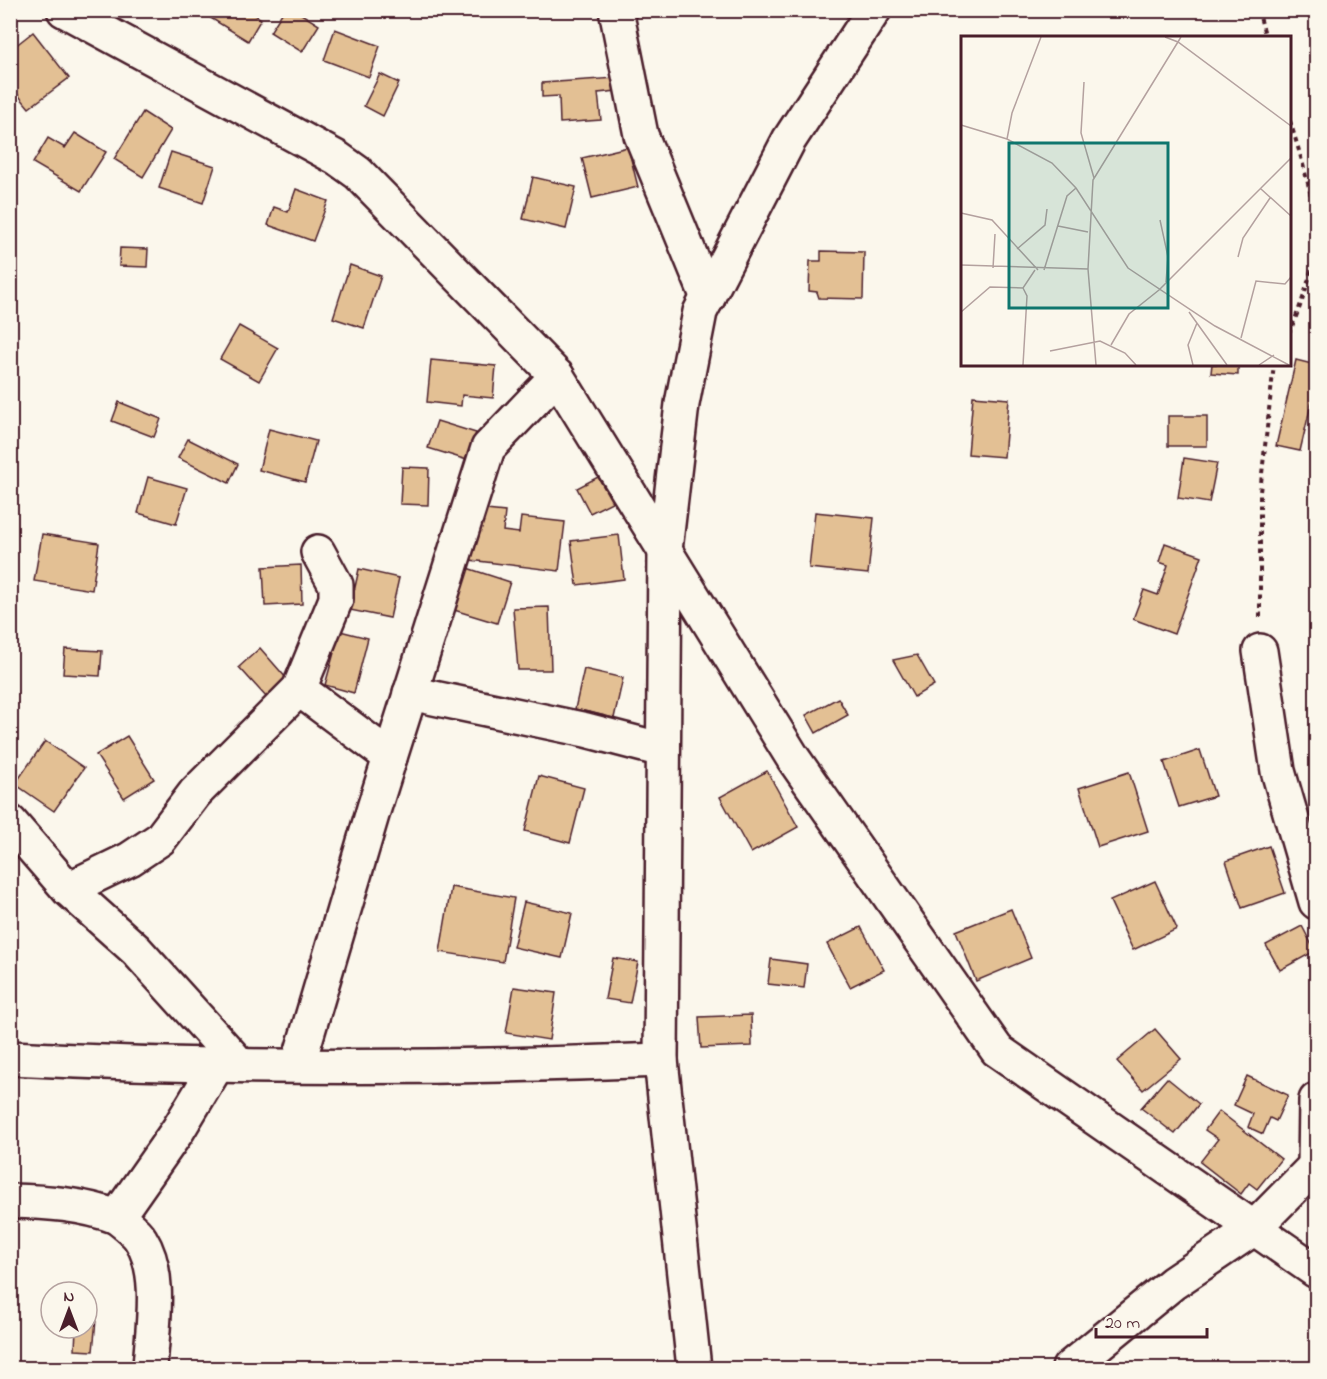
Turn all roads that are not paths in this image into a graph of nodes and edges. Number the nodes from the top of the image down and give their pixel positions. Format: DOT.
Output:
graph roads {
  1 [pos="64,10"];
  2 [pos="616,10"];
  3 [pos="874,10"];
  4 [pos="708,298"];
  5 [pos="557,376"];
  6 [pos="665,550"];
  7 [pos="318,552"];
  8 [pos="1260,651"];
  9 [pos="300,689"];
  10 [pos="410,693"];
  11 [pos="663,750"];
  12 [pos="390,758"];
  13 [pos="10,822"];
  14 [pos="68,889"];
  15 [pos="1317,902"];
  16 [pos="10,1058"];
  17 [pos="661,1060"];
  18 [pos="229,1065"];
  19 [pos="298,1065"];
  20 [pos="1317,1100"];
  21 [pos="1316,1166"];
  22 [pos="10,1201"];
  23 [pos="117,1217"];
  24 [pos="1253,1229"];
  25 [pos="1317,1271"];
  26 [pos="150,1368"];
  27 [pos="694,1368"];
  28 [pos="1069,1368"];
  1 -- 5 [label="street"];
  2 -- 4 [label="street"];
  3 -- 4 [label="street"];
  4 -- 6 [label="street"];
  5 -- 6 [label="street"];
  5 -- 10 [label="street"];
  6 -- 11 [label="street"];
  6 -- 24 [label="street"];
  7 -- 9 [label="street"];
  8 -- 15 [label="street"];
  9 -- 12 [label="street"];
  9 -- 14 [label="street"];
  10 -- 11 [label="street"];
  10 -- 12 [label="street"];
  11 -- 17 [label="street"];
  12 -- 19 [label="street"];
  13 -- 14 [label="street"];
  14 -- 18 [label="street"];
  16 -- 18 [label="street"];
  17 -- 19 [label="street"];
  17 -- 27 [label="street"];
  18 -- 19 [label="street"];
  18 -- 23 [label="street"];
  20 -- 21 [label="street"];
  21 -- 24 [label="street"];
  22 -- 23 [label="street"];
  23 -- 26 [label="street"];
  24 -- 25 [label="street"];
  24 -- 28 [label="street"];
}
